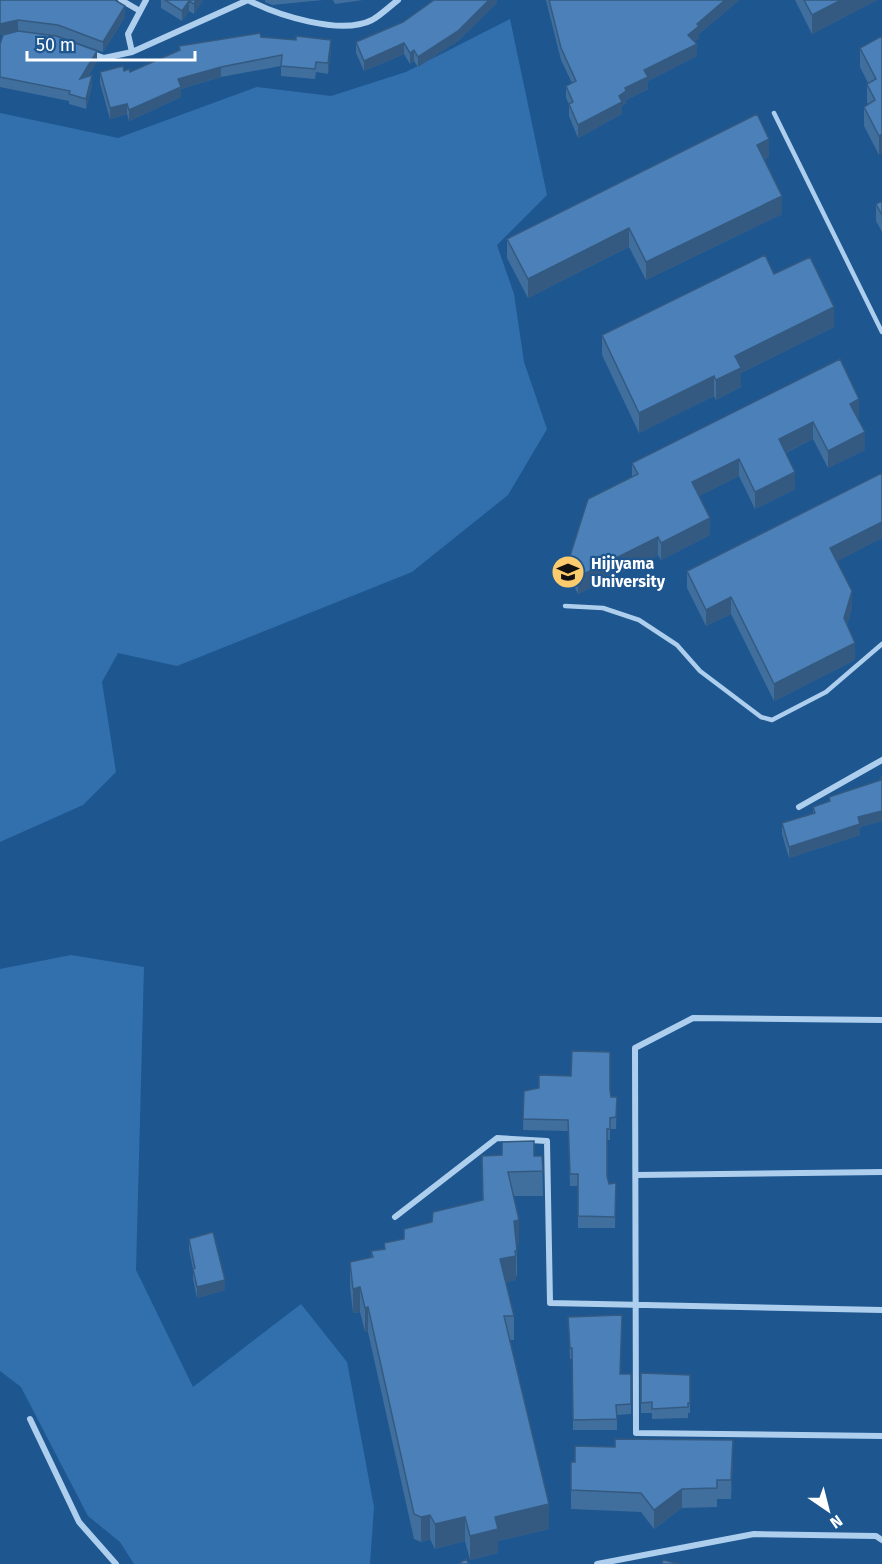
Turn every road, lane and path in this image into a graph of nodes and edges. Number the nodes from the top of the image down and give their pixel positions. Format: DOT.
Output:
graph roads {
  1 [pos="121,0"];
  2 [pos="146,0"];
  3 [pos="398,0"];
  4 [pos="140,11"];
  5 [pos="85,51"];
  6 [pos="132,52"];
  7 [pos="774,113"];
  8 [pos="882,332"];
  9 [pos="566,606"];
  10 [pos="882,644"];
  11 [pos="882,760"];
  12 [pos="799,807"];
  13 [pos="882,1020"];
  14 [pos="882,1172"];
  15 [pos="636,1175"];
  16 [pos="395,1217"];
  17 [pos="636,1305"];
  18 [pos="882,1310"];
  19 [pos="30,1419"];
  20 [pos="882,1436"];
  21 [pos="882,1540"];
  22 [pos="116,1564"];
  23 [pos="597,1564"];
  1 -- 4 [label="street"];
  2 -- 4 [label="street"];
  3 -- 6 [label="street"];
  4 -- 6 [label="street"];
  5 -- 6 [label="street"];
  7 -- 8 [label="lane"];
  9 -- 10 [label="lane"];
  11 -- 12 [label="street"];
  13 -- 15 [label="street"];
  14 -- 15 [label="street"];
  15 -- 17 [label="street"];
  16 -- 17 [label="street"];
  17 -- 18 [label="street"];
  17 -- 20 [label="street"];
  19 -- 22 [label="street"];
  21 -- 23 [label="street"];
}
